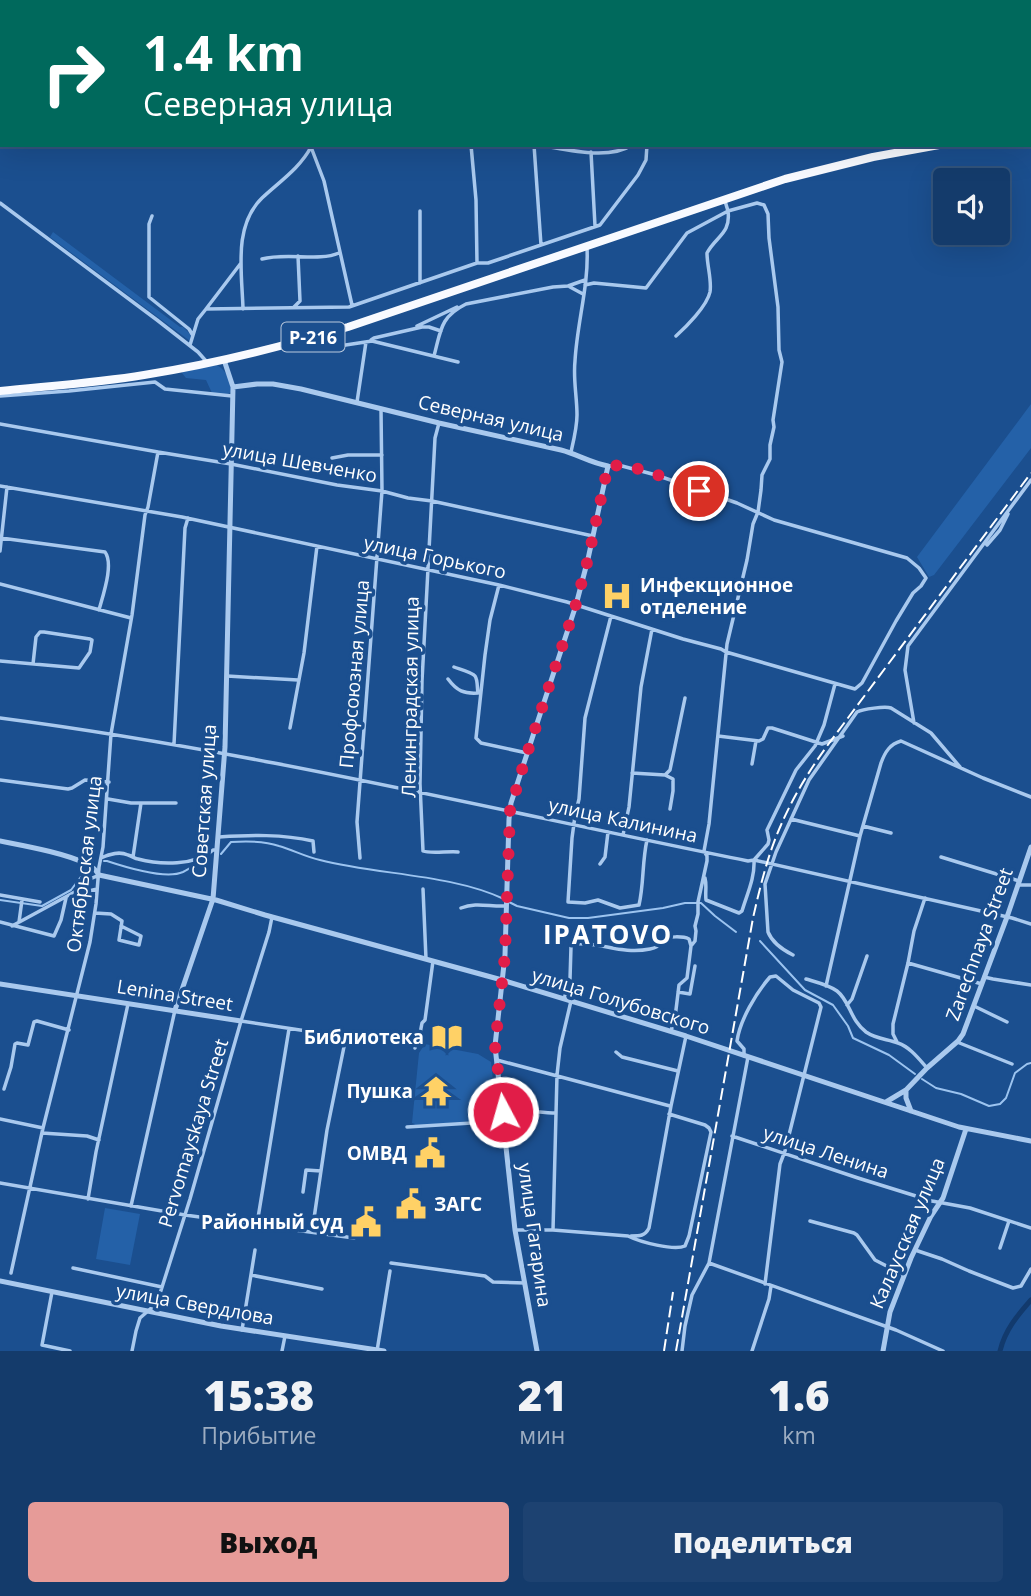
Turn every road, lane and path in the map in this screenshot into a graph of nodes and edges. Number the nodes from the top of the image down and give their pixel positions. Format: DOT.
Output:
graph roads {
  1 [pos="471,147"];
  2 [pos="536,147"];
  3 [pos="552,147"];
  4 [pos="629,147"];
  5 [pos="647,147"];
  6 [pos="929,147"];
  7 [pos="591,152"];
  8 [pos="725,199"];
  9 [pos="0,203"];
  10 [pos="420,211"];
  11 [pos="728,211"];
  12 [pos="152,216"];
  13 [pos="595,226"];
  14 [pos="541,245"];
  15 [pos="587,246"];
  16 [pos="339,253"];
  17 [pos="298,256"];
  18 [pos="262,259"];
  19 [pos="242,263"];
  20 [pos="477,263"];
  21 [pos="585,282"];
  22 [pos="420,283"];
  23 [pos="568,286"];
  24 [pos="583,294"];
  25 [pos="466,304"];
  26 [pos="352,306"];
  27 [pos="292,308"];
  28 [pos="206,309"];
  29 [pos="243,309"];
  30 [pos="408,330"];
  31 [pos="441,331"];
  32 [pos="193,335"];
  33 [pos="676,336"];
  34 [pos="368,342"];
  35 [pos="190,345"];
  36 [pos="339,346"];
  37 [pos="434,356"];
  38 [pos="224,360"];
  39 [pos="458,362"];
  40 [pos="208,363"];
  41 [pos="233,387"];
  42 [pos="0,393"];
  43 [pos="232,396"];
  44 [pos="357,403"];
  45 [pos="381,409"];
  46 [pos="439,423"];
  47 [pos="0,424"];
  48 [pos="158,452"];
  49 [pos="571,453"];
  50 [pos="382,454"];
  51 [pos="331,458"];
  52 [pos="231,464"];
  53 [pos="608,466"];
  54 [pos="1031,480"];
  55 [pos="0,486"];
  56 [pos="7,487"];
  57 [pos="382,491"];
  58 [pos="432,501"];
  59 [pos="146,511"];
  60 [pos="758,512"];
  61 [pos="188,518"];
  62 [pos="230,527"];
  63 [pos="593,536"];
  64 [pos="1,538"];
  65 [pos="317,546"];
  66 [pos="0,551"];
  67 [pos="377,559"];
  68 [pos="427,570"];
  69 [pos="0,584"];
  70 [pos="499,585"];
  71 [pos="576,604"];
  72 [pos="99,610"];
  73 [pos="611,616"];
  74 [pos="131,618"];
  75 [pos="652,629"];
  76 [pos="726,652"];
  77 [pos="0,661"];
  78 [pos="33,664"];
  79 [pos="454,667"];
  80 [pos="474,675"];
  81 [pos="483,675"];
  82 [pos="227,676"];
  83 [pos="448,678"];
  84 [pos="298,680"];
  85 [pos="835,684"];
  86 [pos="479,693"];
  87 [pos="685,698"];
  88 [pos="0,718"];
  89 [pos="914,723"];
  90 [pos="289,728"];
  91 [pos="111,734"];
  92 [pos="718,736"];
  93 [pos="840,737"];
  94 [pos="756,741"];
  95 [pos="817,741"];
  96 [pos="174,744"];
  97 [pos="225,753"];
  98 [pos="527,753"];
  99 [pos="752,764"];
  100 [pos="960,767"];
  101 [pos="632,773"];
  102 [pos="665,775"];
  103 [pos="360,779"];
  104 [pos="0,780"];
  105 [pos="108,782"];
  106 [pos="422,792"];
  107 [pos="1031,797"];
  108 [pos="108,800"];
  109 [pos="141,803"];
  110 [pos="176,803"];
  111 [pos="670,809"];
  112 [pos="510,811"];
  113 [pos="790,819"];
  114 [pos="573,824"];
  115 [pos="863,826"];
  116 [pos="608,832"];
  117 [pos="891,833"];
  118 [pos="623,835"];
  119 [pos="860,836"];
  120 [pos="217,837"];
  121 [pos="646,840"];
  122 [pos="0,841"];
  123 [pos="1031,847"];
  124 [pos="216,850"];
  125 [pos="314,852"];
  126 [pos="458,852"];
  127 [pos="704,852"];
  128 [pos="132,855"];
  129 [pos="941,857"];
  130 [pos="101,858"];
  131 [pos="360,858"];
  132 [pos="754,860"];
  133 [pos="600,864"];
  134 [pos="772,864"];
  135 [pos="99,875"];
  136 [pos="704,876"];
  137 [pos="850,881"];
  138 [pos="1018,883"];
  139 [pos="1031,885"];
  140 [pos="82,888"];
  141 [pos="97,889"];
  142 [pos="423,889"];
  143 [pos="0,895"];
  144 [pos="66,897"];
  145 [pos="925,898"];
  146 [pos="22,899"];
  147 [pos="213,899"];
  148 [pos="40,902"];
  149 [pos="506,905"];
  150 [pos="461,908"];
  151 [pos="95,913"];
  152 [pos="272,917"];
  153 [pos="1007,917"];
  154 [pos="0,922"];
  155 [pos="19,922"];
  156 [pos="1031,924"];
  157 [pos="12,926"];
  158 [pos="121,926"];
  159 [pos="691,946"];
  160 [pos="793,955"];
  161 [pos="867,956"];
  162 [pos="426,959"];
  163 [pos="433,961"];
  164 [pos="908,963"];
  165 [pos="695,966"];
  166 [pos="984,977"];
  167 [pos="687,978"];
  168 [pos="693,979"];
  169 [pos="806,979"];
  170 [pos="502,980"];
  171 [pos="0,984"];
  172 [pos="982,984"];
  173 [pos="1031,985"];
  174 [pos="826,986"];
  175 [pos="678,992"];
  176 [pos="78,996"];
  177 [pos="564,999"];
  178 [pos="571,1001"];
  179 [pos="128,1004"];
  180 [pos="847,1004"];
  181 [pos="974,1006"];
  182 [pos="175,1010"];
  183 [pos="241,1021"];
  184 [pos="1007,1022"];
  185 [pos="289,1028"];
  186 [pos="69,1030"];
  187 [pos="671,1031"];
  188 [pos="892,1034"];
  189 [pos="686,1036"];
  190 [pos="885,1041"];
  191 [pos="897,1042"];
  192 [pos="957,1042"];
  193 [pos="415,1048"];
  194 [pos="616,1052"];
  195 [pos="746,1056"];
  196 [pos="497,1060"];
  197 [pos="1012,1064"];
  198 [pos="927,1068"];
  199 [pos="678,1071"];
  200 [pos="556,1075"];
  201 [pos="804,1075"];
  202 [pos="4,1089"];
  203 [pos="906,1090"];
  204 [pos="886,1102"];
  205 [pos="671,1106"];
  206 [pos="911,1111"];
  207 [pos="503,1112"];
  208 [pos="556,1113"];
  209 [pos="669,1114"];
  210 [pos="0,1119"];
  211 [pos="504,1121"];
  212 [pos="407,1127"];
  213 [pos="966,1129"];
  214 [pos="43,1130"];
  215 [pos="733,1136"];
  216 [pos="99,1140"];
  217 [pos="1031,1141"];
  218 [pos="784,1154"];
  219 [pos="321,1171"];
  220 [pos="0,1183"];
  221 [pos="30,1188"];
  222 [pos="303,1192"];
  223 [pos="88,1199"];
  224 [pos="940,1202"];
  225 [pos="131,1206"];
  226 [pos="185,1215"];
  227 [pos="810,1221"];
  228 [pos="1009,1221"];
  229 [pos="257,1224"];
  230 [pos="1031,1228"];
  231 [pos="515,1230"];
  232 [pos="553,1230"];
  233 [pos="312,1232"];
  234 [pos="628,1237"];
  235 [pos="354,1238"];
  236 [pos="1000,1248"];
  237 [pos="255,1250"];
  238 [pos="915,1250"];
  239 [pos="391,1262"];
  240 [pos="709,1263"];
  241 [pos="73,1268"];
  242 [pos="1031,1269"];
  243 [pos="390,1271"];
  244 [pos="11,1273"];
  245 [pos="251,1275"];
  246 [pos="904,1275"];
  247 [pos="0,1281"];
  248 [pos="525,1283"];
  249 [pos="765,1284"];
  250 [pos="771,1286"];
  251 [pos="162,1287"];
  252 [pos="322,1289"];
  253 [pos="52,1292"];
  254 [pos="149,1312"];
  255 [pos="887,1327"];
  256 [pos="242,1330"];
  257 [pos="285,1336"];
  258 [pos="70,1351"];
  259 [pos="132,1351"];
  260 [pos="282,1351"];
  261 [pos="380,1351"];
  262 [pos="537,1351"];
  263 [pos="682,1351"];
  264 [pos="752,1351"];
  265 [pos="883,1351"];
  266 [pos="943,1351"];
  1 -- 20 [label="street"];
  2 -- 14 [label="street"];
  3 -- 7 [label="street"];
  4 -- 7 [label="street"];
  5 -- 13 [label="street"];
  6 -- 8 [label="highway, Р-216"];
  7 -- 13 [label="street"];
  8 -- 11 [label="street"];
  8 -- 15 [label="highway, Р-216"];
  9 -- 35 [label="street"];
  10 -- 22 [label="street"];
  11 -- 21 [label="street"];
  11 -- 33 [label="street"];
  11 -- 60 [label="street"];
  12 -- 32 [label="street"];
  13 -- 14 [label="street"];
  14 -- 20 [label="street"];
  15 -- 21 [label="street"];
  15 -- 38 [label="highway, Р-216"];
  16 -- 17 [label="street"];
  16 -- 19 [label="street"];
  16 -- 26 [label="street"];
  17 -- 18 [label="street"];
  17 -- 27 [label="street"];
  19 -- 28 [label="street"];
  19 -- 29 [label="street"];
  20 -- 22 [label="street"];
  21 -- 23 [label="street"];
  21 -- 24 [label="street"];
  22 -- 26 [label="street"];
  23 -- 24 [label="street"];
  23 -- 25 [label="street"];
  24 -- 49 [label="street"];
  25 -- 30 [label="street"];
  25 -- 31 [label="street"];
  26 -- 27 [label="street"];
  27 -- 29 [label="street"];
  28 -- 29 [label="street"];
  28 -- 32 [label="street"];
  30 -- 31 [label="street"];
  30 -- 34 [label="street"];
  31 -- 37 [label="street"];
  32 -- 35 [label="street"];
  34 -- 36 [label="street"];
  34 -- 37 [label="street"];
  34 -- 44 [label="street"];
  35 -- 40 [label="street"];
  37 -- 39 [label="street"];
  38 -- 40 [label="highway, Р-216"];
  38 -- 41 [label="street"];
  40 -- 42 [label="highway, Р-216"];
  41 -- 43 [label="street, Советская улица"];
  41 -- 44 [label="street, Северная улица"];
  42 -- 43 [label="street"];
  43 -- 52 [label="street, Советская улица"];
  44 -- 45 [label="street, Северная улица"];
  45 -- 46 [label="street, Северная улица"];
  45 -- 50 [label="street, Профсоюзная улица"];
  46 -- 49 [label="street, Северная улица"];
  46 -- 58 [label="street, Ленинградская улица"];
  47 -- 48 [label="street, улица Шевченко"];
  48 -- 52 [label="street, улица Шевченко"];
  48 -- 59 [label="street, Октябрьская улица"];
  49 -- 53 [label="street, Северная улица"];
  50 -- 51 [label="street"];
  50 -- 57 [label="street, Профсоюзная улица"];
  52 -- 57 [label="street, улица Шевченко"];
  52 -- 62 [label="street, Советская улица"];
  53 -- 60 [label="street, Северная улица"];
  53 -- 63 [label="street, улица Гагарина"];
  54 -- 89 [label="street"];
  55 -- 56 [label="street, улица Горького"];
  56 -- 59 [label="street, улица Горького"];
  56 -- 64 [label="street"];
  57 -- 58 [label="street, улица Шевченко"];
  57 -- 67 [label="street, Профсоюзная улица"];
  58 -- 63 [label="street, улица Шевченко"];
  58 -- 68 [label="street, Ленинградская улица"];
  59 -- 61 [label="street, улица Горького"];
  59 -- 74 [label="street, Октябрьская улица"];
  60 -- 76 [label="street"];
  60 -- 85 [label="street, улица Горького"];
  61 -- 62 [label="street, улица Горького"];
  61 -- 96 [label="street"];
  62 -- 65 [label="street, улица Горького"];
  62 -- 82 [label="street, Советская улица"];
  63 -- 71 [label="street, улица Гагарина"];
  64 -- 66 [label="street"];
  64 -- 72 [label="street"];
  65 -- 67 [label="street, улица Горького"];
  65 -- 84 [label="street"];
  67 -- 68 [label="street, улица Горького"];
  67 -- 103 [label="street, Профсоюзная улица"];
  68 -- 70 [label="street, улица Горького"];
  68 -- 106 [label="street, Ленинградская улица"];
  69 -- 72 [label="street"];
  70 -- 71 [label="street, улица Горького"];
  70 -- 81 [label="street"];
  71 -- 73 [label="street, улица Горького"];
  71 -- 98 [label="street, улица Гагарина"];
  72 -- 74 [label="street"];
  73 -- 75 [label="street, улица Горького"];
  73 -- 114 [label="street"];
  74 -- 91 [label="street, Октябрьская улица"];
  75 -- 76 [label="street, улица Горького"];
  75 -- 101 [label="street"];
  76 -- 85 [label="street, улица Горького"];
  76 -- 92 [label="street"];
  77 -- 78 [label="street"];
  78 -- 78 [label="street"];
  79 -- 80 [label="street"];
  80 -- 81 [label="street"];
  80 -- 86 [label="street"];
  81 -- 86 [label="street"];
  82 -- 84 [label="street"];
  82 -- 97 [label="street, Советская улица"];
  83 -- 86 [label="street"];
  84 -- 90 [label="street"];
  85 -- 95 [label="street"];
  86 -- 98 [label="street"];
  87 -- 102 [label="street"];
  88 -- 91 [label="street, улица Калинина"];
  89 -- 93 [label="street"];
  89 -- 100 [label="street"];
  91 -- 96 [label="street, улица Калинина"];
  91 -- 105 [label="street, Октябрьская улица"];
  92 -- 94 [label="street"];
  92 -- 127 [label="street"];
  93 -- 95 [label="street"];
  93 -- 113 [label="street"];
  94 -- 95 [label="street"];
  94 -- 99 [label="street"];
  95 -- 132 [label="street"];
  96 -- 97 [label="street, улица Калинина"];
  97 -- 103 [label="street, улица Калинина"];
  97 -- 120 [label="street, Советская улица"];
  98 -- 112 [label="street, улица Гагарина"];
  100 -- 107 [label="street"];
  100 -- 115 [label="street"];
  101 -- 102 [label="street"];
  101 -- 118 [label="street"];
  102 -- 111 [label="street"];
  103 -- 106 [label="street, улица Калинина"];
  103 -- 131 [label="street, Профсоюзная улица"];
  104 -- 105 [label="street"];
  105 -- 108 [label="street, Октябрьская улица"];
  106 -- 112 [label="street, улица Калинина"];
  106 -- 126 [label="street, Ленинградская улица"];
  108 -- 109 [label="street"];
  108 -- 130 [label="street, Октябрьская улица"];
  109 -- 110 [label="street"];
  109 -- 128 [label="street"];
  112 -- 114 [label="street, улица Калинина"];
  112 -- 149 [label="street, улица Гагарина"];
  113 -- 119 [label="street"];
  113 -- 134 [label="street"];
  114 -- 116 [label="street, улица Калинина"];
  114 -- 121 [label="street"];
  115 -- 117 [label="street"];
  115 -- 119 [label="street"];
  116 -- 118 [label="street, улица Калинина"];
  116 -- 133 [label="street"];
  118 -- 121 [label="street, улица Калинина"];
  119 -- 137 [label="street"];
  120 -- 124 [label="street, Советская улица"];
  120 -- 125 [label="street"];
  121 -- 127 [label="street, улица Калинина"];
  122 -- 135 [label="street, улица Голубовского"];
  123 -- 138 [label="street, Zarechnaya Street"];
  124 -- 128 [label="street"];
  124 -- 147 [label="street, Советская улица"];
  127 -- 132 [label="street, улица Калинина"];
  127 -- 136 [label="street"];
  128 -- 130 [label="street"];
  129 -- 138 [label="street"];
  130 -- 135 [label="street, Октябрьская улица"];
  132 -- 134 [label="street, улица Калинина"];
  132 -- 136 [label="street"];
  134 -- 137 [label="street, улица Калинина"];
  134 -- 160 [label="street"];
  135 -- 140 [label="street"];
  135 -- 141 [label="street, Октябрьская улица"];
  135 -- 147 [label="street, улица Голубовского"];
  136 -- 159 [label="street"];
  137 -- 145 [label="street, улица Калинина"];
  137 -- 174 [label="street"];
  138 -- 139 [label="street"];
  138 -- 153 [label="street, Zarechnaya Street"];
  140 -- 141 [label="street"];
  140 -- 144 [label="street"];
  141 -- 151 [label="street, Октябрьская улица"];
  142 -- 162 [label="street"];
  143 -- 146 [label="street"];
  144 -- 155 [label="street"];
  144 -- 157 [label="street"];
  145 -- 153 [label="street, улица Калинина"];
  145 -- 164 [label="street"];
  146 -- 148 [label="street"];
  146 -- 155 [label="street"];
  147 -- 152 [label="street, улица Голубовского"];
  147 -- 182 [label="street, Советская улица"];
  149 -- 150 [label="street"];
  149 -- 170 [label="street, улица Гагарина"];
  151 -- 158 [label="street"];
  151 -- 176 [label="street, Октябрьская улица"];
  152 -- 162 [label="street, улица Голубовского"];
  152 -- 183 [label="street, Pervomayskaya Street"];
  153 -- 156 [label="street, улица Калинина"];
  153 -- 166 [label="street, Zarechnaya Street"];
  154 -- 157 [label="street"];
  155 -- 157 [label="street"];
  158 -- 158 [label="street"];
  159 -- 167 [label="street"];
  159 -- 177 [label="street"];
  161 -- 180 [label="street"];
  162 -- 163 [label="street, улица Голубовского"];
  163 -- 170 [label="street, улица Голубовского"];
  163 -- 193 [label="street"];
  164 -- 172 [label="street"];
  164 -- 188 [label="street"];
  165 -- 168 [label="street"];
  166 -- 172 [label="street, Zarechnaya Street"];
  166 -- 173 [label="street"];
  167 -- 168 [label="street"];
  167 -- 175 [label="street"];
  168 -- 175 [label="street"];
  169 -- 174 [label="street"];
  170 -- 177 [label="street, улица Голубовского"];
  170 -- 196 [label="street, улица Гагарина"];
  171 -- 176 [label="street, Lenina Street"];
  172 -- 181 [label="street, Zarechnaya Street"];
  174 -- 180 [label="street"];
  175 -- 187 [label="street"];
  176 -- 179 [label="street, Lenina Street"];
  176 -- 186 [label="street, Октябрьская улица"];
  177 -- 178 [label="street, улица Голубовского"];
  178 -- 187 [label="street, улица Голубовского"];
  178 -- 200 [label="street"];
  179 -- 182 [label="street, Lenina Street"];
  179 -- 216 [label="street"];
  180 -- 190 [label="street"];
  181 -- 184 [label="street"];
  181 -- 192 [label="street, Zarechnaya Street"];
  182 -- 183 [label="street, Lenina Street"];
  182 -- 225 [label="street, Советская улица"];
  183 -- 185 [label="street, Lenina Street"];
  183 -- 226 [label="street, Pervomayskaya Street"];
  185 -- 219 [label="street, Lenina Street"];
  185 -- 229 [label="street"];
  186 -- 202 [label="street"];
  186 -- 214 [label="street, Октябрьская улица"];
  187 -- 189 [label="street, улица Голубовского"];
  188 -- 190 [label="street"];
  188 -- 191 [label="street"];
  189 -- 195 [label="street, улица Голубовского"];
  189 -- 199 [label="street"];
  190 -- 191 [label="street"];
  191 -- 198 [label="street"];
  192 -- 197 [label="street"];
  192 -- 198 [label="street, Zarechnaya Street"];
  194 -- 199 [label="street"];
  195 -- 201 [label="street, улица Голубовского"];
  195 -- 201 [label="street"];
  195 -- 215 [label="street"];
  196 -- 200 [label="street"];
  196 -- 207 [label="street, улица Гагарина"];
  198 -- 203 [label="street, Zarechnaya Street"];
  199 -- 205 [label="street"];
  200 -- 205 [label="street"];
  200 -- 208 [label="street"];
  201 -- 204 [label="street, улица Голубовского"];
  201 -- 218 [label="street"];
  203 -- 204 [label="street, Zarechnaya Street"];
  203 -- 206 [label="street"];
  204 -- 206 [label="street, улица Голубовского"];
  205 -- 209 [label="street"];
  206 -- 213 [label="street, улица Голубовского"];
  207 -- 208 [label="street"];
  207 -- 211 [label="street, улица Гагарина"];
  208 -- 232 [label="street"];
  209 -- 234 [label="street"];
  209 -- 234 [label="street"];
  210 -- 214 [label="street"];
  211 -- 212 [label="street"];
  211 -- 231 [label="street, улица Гагарина"];
  213 -- 217 [label="street, улица Голубовского"];
  213 -- 224 [label="street, Калаусская улица"];
  214 -- 216 [label="street"];
  214 -- 221 [label="street, Октябрьская улица"];
  215 -- 218 [label="street, улица Ленина"];
  215 -- 240 [label="street"];
  216 -- 223 [label="street"];
  218 -- 224 [label="street, улица Ленина"];
  218 -- 249 [label="street"];
  219 -- 222 [label="street"];
  219 -- 233 [label="street"];
  220 -- 221 [label="street"];
  221 -- 223 [label="street"];
  221 -- 244 [label="street, Октябрьская улица"];
  223 -- 225 [label="street"];
  224 -- 228 [label="street, улица Ленина"];
  224 -- 238 [label="street, Калаусская улица"];
  225 -- 226 [label="street"];
  226 -- 229 [label="street"];
  226 -- 251 [label="street, Pervomayskaya Street"];
  227 -- 246 [label="street"];
  228 -- 230 [label="street, улица Ленина"];
  228 -- 236 [label="street"];
  229 -- 233 [label="street"];
  231 -- 232 [label="street"];
  231 -- 248 [label="street, улица Гагарина"];
  232 -- 234 [label="street"];
  233 -- 235 [label="street"];
  237 -- 245 [label="street"];
  238 -- 242 [label="street"];
  238 -- 246 [label="street, Калаусская улица"];
  239 -- 248 [label="street"];
  240 -- 249 [label="street"];
  240 -- 263 [label="street"];
  241 -- 251 [label="street"];
  243 -- 261 [label="street"];
  245 -- 252 [label="street"];
  245 -- 256 [label="street"];
  246 -- 255 [label="street, Калаусская улица"];
  247 -- 253 [label="street, улица Свердлова"];
  248 -- 262 [label="street, улица Гагарина"];
  249 -- 250 [label="street"];
  250 -- 255 [label="street"];
  250 -- 264 [label="street"];
  251 -- 254 [label="street, Pervomayskaya Street"];
  253 -- 254 [label="street, улица Свердлова"];
  253 -- 258 [label="street"];
  254 -- 256 [label="street, улица Свердлова"];
  254 -- 259 [label="street, Pervomayskaya Street"];
  255 -- 265 [label="street, Калаусская улица"];
  255 -- 266 [label="street"];
  256 -- 257 [label="street, улица Свердлова"];
  257 -- 260 [label="street"];
  257 -- 261 [label="street, улица Свердлова"];
}
